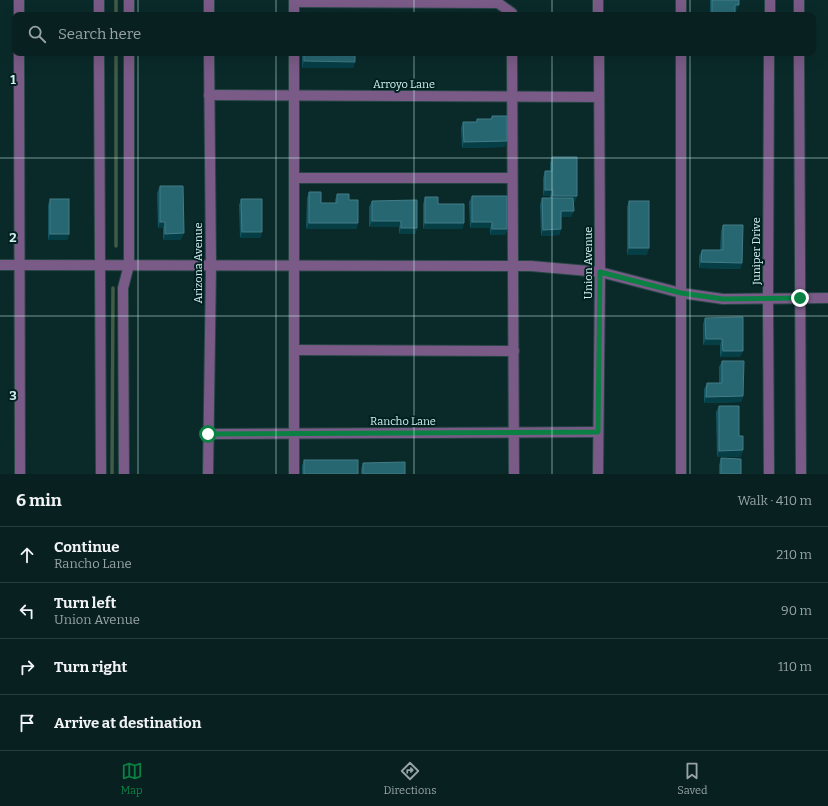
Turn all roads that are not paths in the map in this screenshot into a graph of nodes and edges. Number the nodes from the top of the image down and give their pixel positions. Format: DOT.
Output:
graph roads {
  1 [pos="19,0"];
  2 [pos="99,0"];
  3 [pos="129,0"];
  4 [pos="209,0"];
  5 [pos="598,0"];
  6 [pos="681,0"];
  7 [pos="770,0"];
  8 [pos="799,0"];
  9 [pos="294,1"];
  10 [pos="19,12"];
  11 [pos="99,12"];
  12 [pos="129,12"];
  13 [pos="209,12"];
  14 [pos="294,12"];
  15 [pos="511,12"];
  16 [pos="598,12"];
  17 [pos="681,12"];
  18 [pos="770,12"];
  19 [pos="799,12"];
  20 [pos="19,56"];
  21 [pos="99,56"];
  22 [pos="129,56"];
  23 [pos="209,56"];
  24 [pos="294,56"];
  25 [pos="512,56"];
  26 [pos="599,56"];
  27 [pos="681,56"];
  28 [pos="769,56"];
  29 [pos="799,56"];
  30 [pos="209,95"];
  31 [pos="295,96"];
  32 [pos="511,96"];
  33 [pos="599,97"];
  34 [pos="294,178"];
  35 [pos="512,178"];
  36 [pos="0,265"];
  37 [pos="20,265"];
  38 [pos="100,265"];
  39 [pos="129,265"];
  40 [pos="211,265"];
  41 [pos="294,265"];
  42 [pos="513,266"];
  43 [pos="600,272"];
  44 [pos="681,293"];
  45 [pos="800,298"];
  46 [pos="828,298"];
  47 [pos="768,299"];
  48 [pos="294,350"];
  49 [pos="514,351"];
  50 [pos="514,432"];
  51 [pos="598,432"];
  52 [pos="294,433"];
  53 [pos="208,434"];
  54 [pos="20,474"];
  55 [pos="101,474"];
  56 [pos="124,474"];
  57 [pos="208,474"];
  58 [pos="294,474"];
  59 [pos="514,474"];
  60 [pos="598,474"];
  61 [pos="681,474"];
  62 [pos="769,474"];
  63 [pos="801,474"];
  1 -- 10 [label="street"];
  2 -- 11 [label="street"];
  3 -- 12 [label="street"];
  4 -- 13 [label="street"];
  5 -- 16 [label="street"];
  6 -- 17 [label="street"];
  7 -- 18 [label="street"];
  8 -- 19 [label="street"];
  9 -- 14 [label="street"];
  9 -- 15 [label="street"];
  20 -- 37 [label="street"];
  21 -- 38 [label="street"];
  22 -- 39 [label="street"];
  23 -- 30 [label="street, Arizona Avenue"];
  24 -- 31 [label="street"];
  25 -- 32 [label="street"];
  26 -- 33 [label="street, Union Avenue"];
  27 -- 44 [label="street"];
  28 -- 47 [label="street, Juniper Drive"];
  29 -- 45 [label="street"];
  30 -- 31 [label="street, Arroyo Lane"];
  30 -- 40 [label="street, Arizona Avenue"];
  31 -- 32 [label="street, Arroyo Lane"];
  31 -- 34 [label="street"];
  32 -- 33 [label="street, Arroyo Lane"];
  32 -- 35 [label="street"];
  33 -- 43 [label="street, Union Avenue"];
  34 -- 35 [label="street"];
  34 -- 41 [label="street"];
  35 -- 42 [label="street"];
  36 -- 37 [label="street"];
  37 -- 38 [label="street"];
  37 -- 54 [label="street"];
  38 -- 39 [label="street"];
  38 -- 55 [label="street"];
  39 -- 40 [label="street"];
  39 -- 56 [label="street"];
  40 -- 41 [label="street"];
  40 -- 53 [label="street, Arizona Avenue"];
  41 -- 42 [label="street"];
  41 -- 48 [label="street"];
  42 -- 43 [label="street"];
  42 -- 49 [label="street"];
  43 -- 44 [label="street"];
  43 -- 51 [label="street, Union Avenue"];
  44 -- 47 [label="street"];
  44 -- 61 [label="street"];
  45 -- 46 [label="street"];
  45 -- 47 [label="street"];
  45 -- 63 [label="street"];
  47 -- 62 [label="street, Juniper Drive"];
  48 -- 49 [label="street"];
  48 -- 52 [label="street"];
  49 -- 50 [label="street"];
  50 -- 51 [label="street, Rancho Lane"];
  50 -- 52 [label="street, Rancho Lane"];
  50 -- 59 [label="street"];
  51 -- 60 [label="street, Union Avenue"];
  52 -- 53 [label="street, Rancho Lane"];
  52 -- 58 [label="street"];
  53 -- 57 [label="street, Arizona Avenue"];
}
